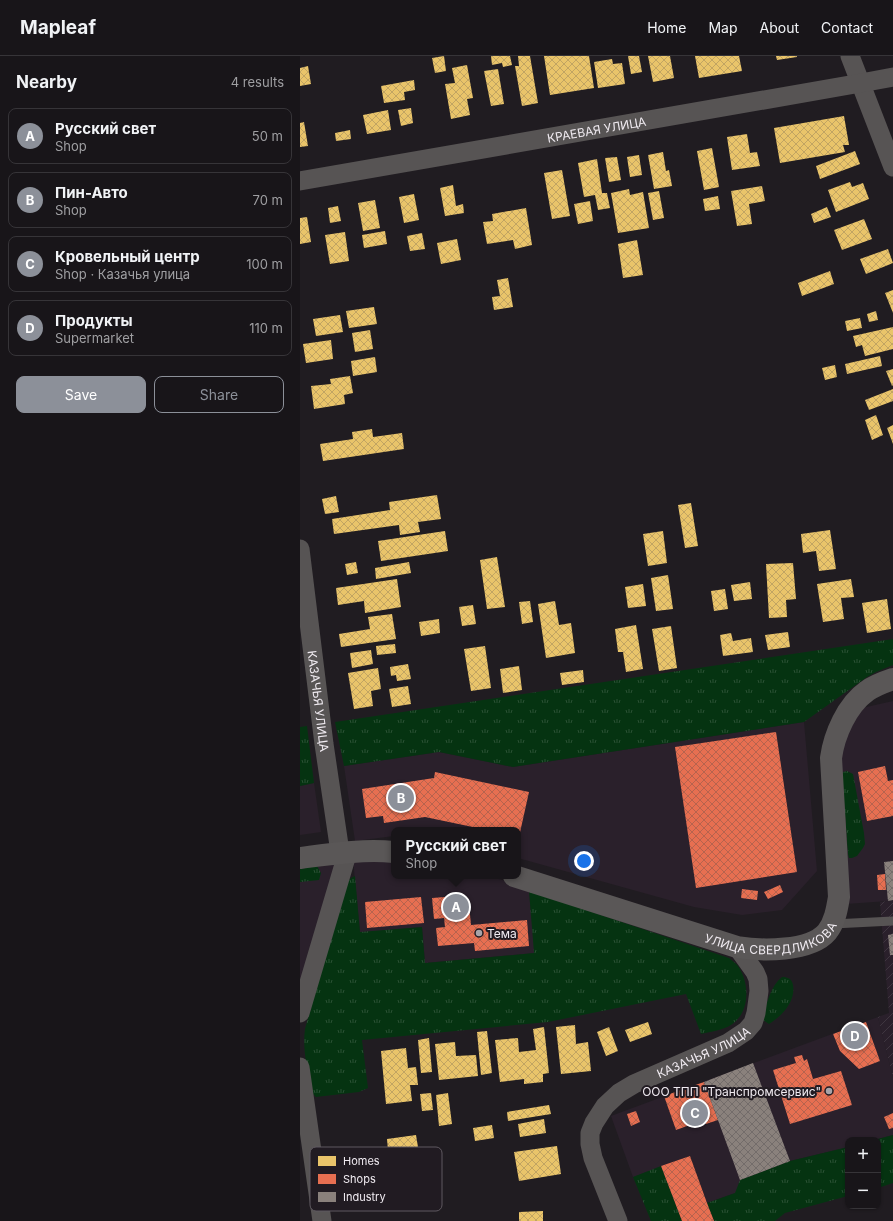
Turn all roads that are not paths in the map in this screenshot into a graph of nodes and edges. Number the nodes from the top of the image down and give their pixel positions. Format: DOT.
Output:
graph roads {
  1 [pos="850,56"];
  2 [pos="893,77"];
  3 [pos="861,84"];
  4 [pos="893,167"];
  5 [pos="300,181"];
  6 [pos="300,549"];
  7 [pos="893,679"];
  8 [pos="344,852"];
  9 [pos="391,852"];
  10 [pos="300,858"];
  11 [pos="521,878"];
  12 [pos="893,921"];
  13 [pos="832,924"];
  14 [pos="737,947"];
  15 [pos="300,1013"];
  16 [pos="300,1067"];
  17 [pos="311,1147"];
  18 [pos="321,1211"];
  19 [pos="322,1221"];
  20 [pos="618,1221"];
  1 -- 3 [label="street"];
  2 -- 3 [label="street, КРАЕВАЯ УЛИЦА"];
  3 -- 4 [label="street"];
  3 -- 5 [label="street, КРАЕВАЯ УЛИЦА"];
  6 -- 8 [label="street, КАЗАЧЬЯ УЛИЦА"];
  7 -- 13 [label="street, УЛИЦА СВЕРДЛИКОВА"];
  8 -- 9 [label="street"];
  8 -- 10 [label="street"];
  8 -- 15 [label="street"];
  11 -- 14 [label="street, УЛИЦА СВЕРДЛИКОВА"];
  12 -- 13 [label="lane"];
  13 -- 14 [label="street, УЛИЦА СВЕРДЛИКОВА"];
  14 -- 20 [label="street, КАЗАЧЬЯ УЛИЦА"];
  16 -- 17 [label="street"];
  18 -- 19 [label="street"];
}
